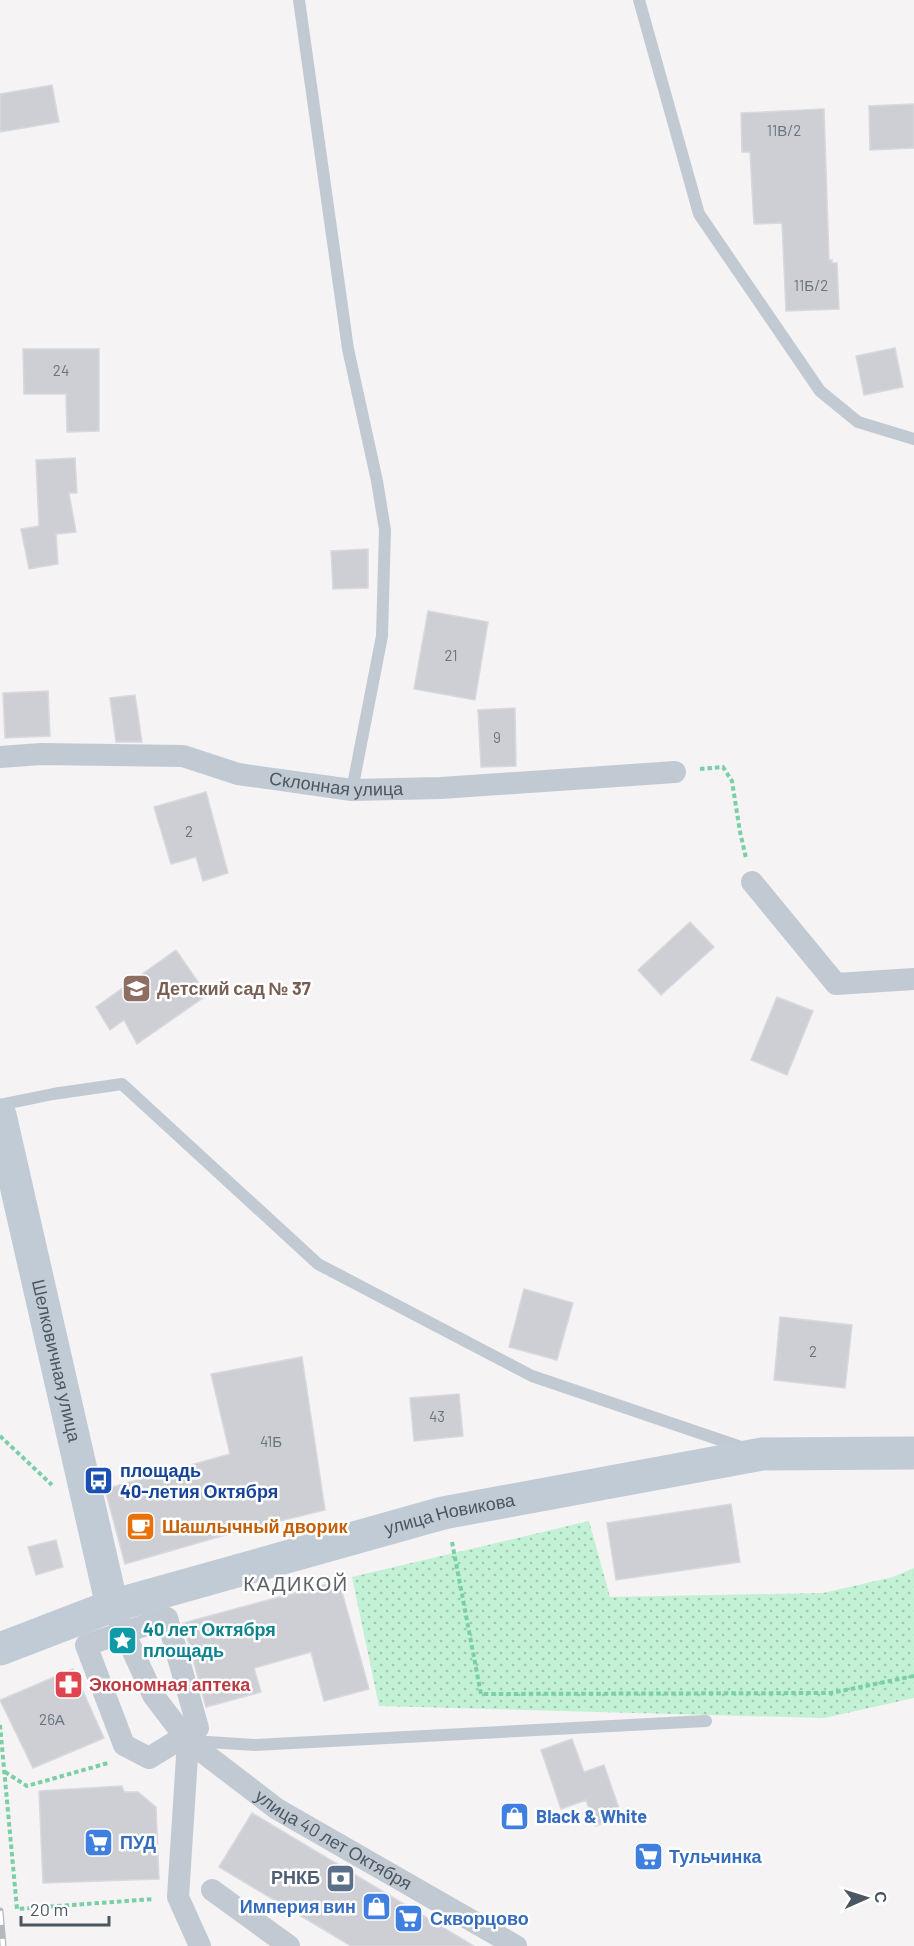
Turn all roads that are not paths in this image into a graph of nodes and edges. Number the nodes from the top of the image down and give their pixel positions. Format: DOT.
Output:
graph roads {
  1 [pos="299,0"];
  2 [pos="639,0"];
  3 [pos="914,439"];
  4 [pos="0,757"];
  5 [pos="675,772"];
  6 [pos="352,790"];
  7 [pos="753,882"];
  8 [pos="914,979"];
  9 [pos="0,1105"];
  10 [pos="0,1115"];
  11 [pos="914,1453"];
  12 [pos="762,1455"];
  13 [pos="118,1619"];
  14 [pos="0,1649"];
  15 [pos="706,1721"];
  16 [pos="186,1739"];
  17 [pos="212,1890"];
  18 [pos="200,1946"];
  19 [pos="289,1946"];
  20 [pos="516,1946"];
  1 -- 6 [label="lane"];
  2 -- 3 [label="lane"];
  4 -- 6 [label="street, Склонная улица"];
  5 -- 6 [label="street, Склонная улица"];
  7 -- 8 [label="street"];
  9 -- 12 [label="lane"];
  10 -- 13 [label="main road, Шелковичная улица"];
  11 -- 12 [label="main road, улица Новикова"];
  12 -- 13 [label="main road, улица Новикова"];
  13 -- 14 [label="main road, улица Новикова"];
  13 -- 16 [label="street"];
  13 -- 16 [label="street"];
  13 -- 16 [label="street"];
  15 -- 16 [label="lane"];
  16 -- 18 [label="street"];
  16 -- 20 [label="street, улица 40 лет Октября"];
  17 -- 19 [label="street"];
}
